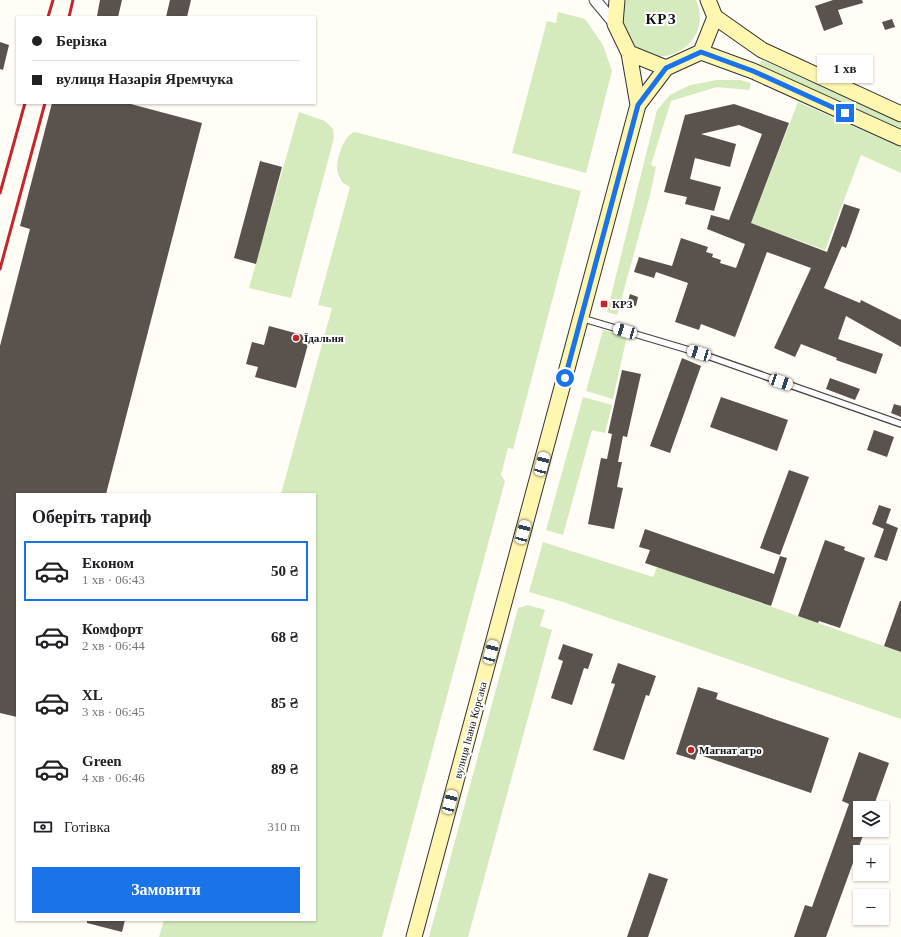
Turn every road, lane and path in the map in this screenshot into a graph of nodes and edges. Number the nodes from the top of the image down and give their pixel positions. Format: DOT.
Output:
graph roads {
  1 [pos="595,0"];
  2 [pos="617,0"];
  3 [pos="708,0"];
  4 [pos="715,17"];
  5 [pos="615,24"];
  6 [pos="701,52"];
  7 [pos="629,53"];
  8 [pos="666,68"];
  9 [pos="638,105"];
  10 [pos="901,114"];
  11 [pos="901,138"];
  12 [pos="581,318"];
  13 [pos="901,424"];
  14 [pos="414,937"];
  1 -- 5 [label="street"];
  2 -- 5 [label="street"];
  3 -- 4 [label="street"];
  4 -- 6 [label="street"];
  4 -- 10 [label="street"];
  5 -- 7 [label="street"];
  6 -- 8 [label="street"];
  6 -- 11 [label="street"];
  7 -- 8 [label="street"];
  7 -- 9 [label="street"];
  8 -- 9 [label="street"];
  9 -- 12 [label="street, вулиця Івана Корсака"];
  12 -- 13 [label="lane"];
  12 -- 14 [label="street, вулиця Івана Корсака"];
}
